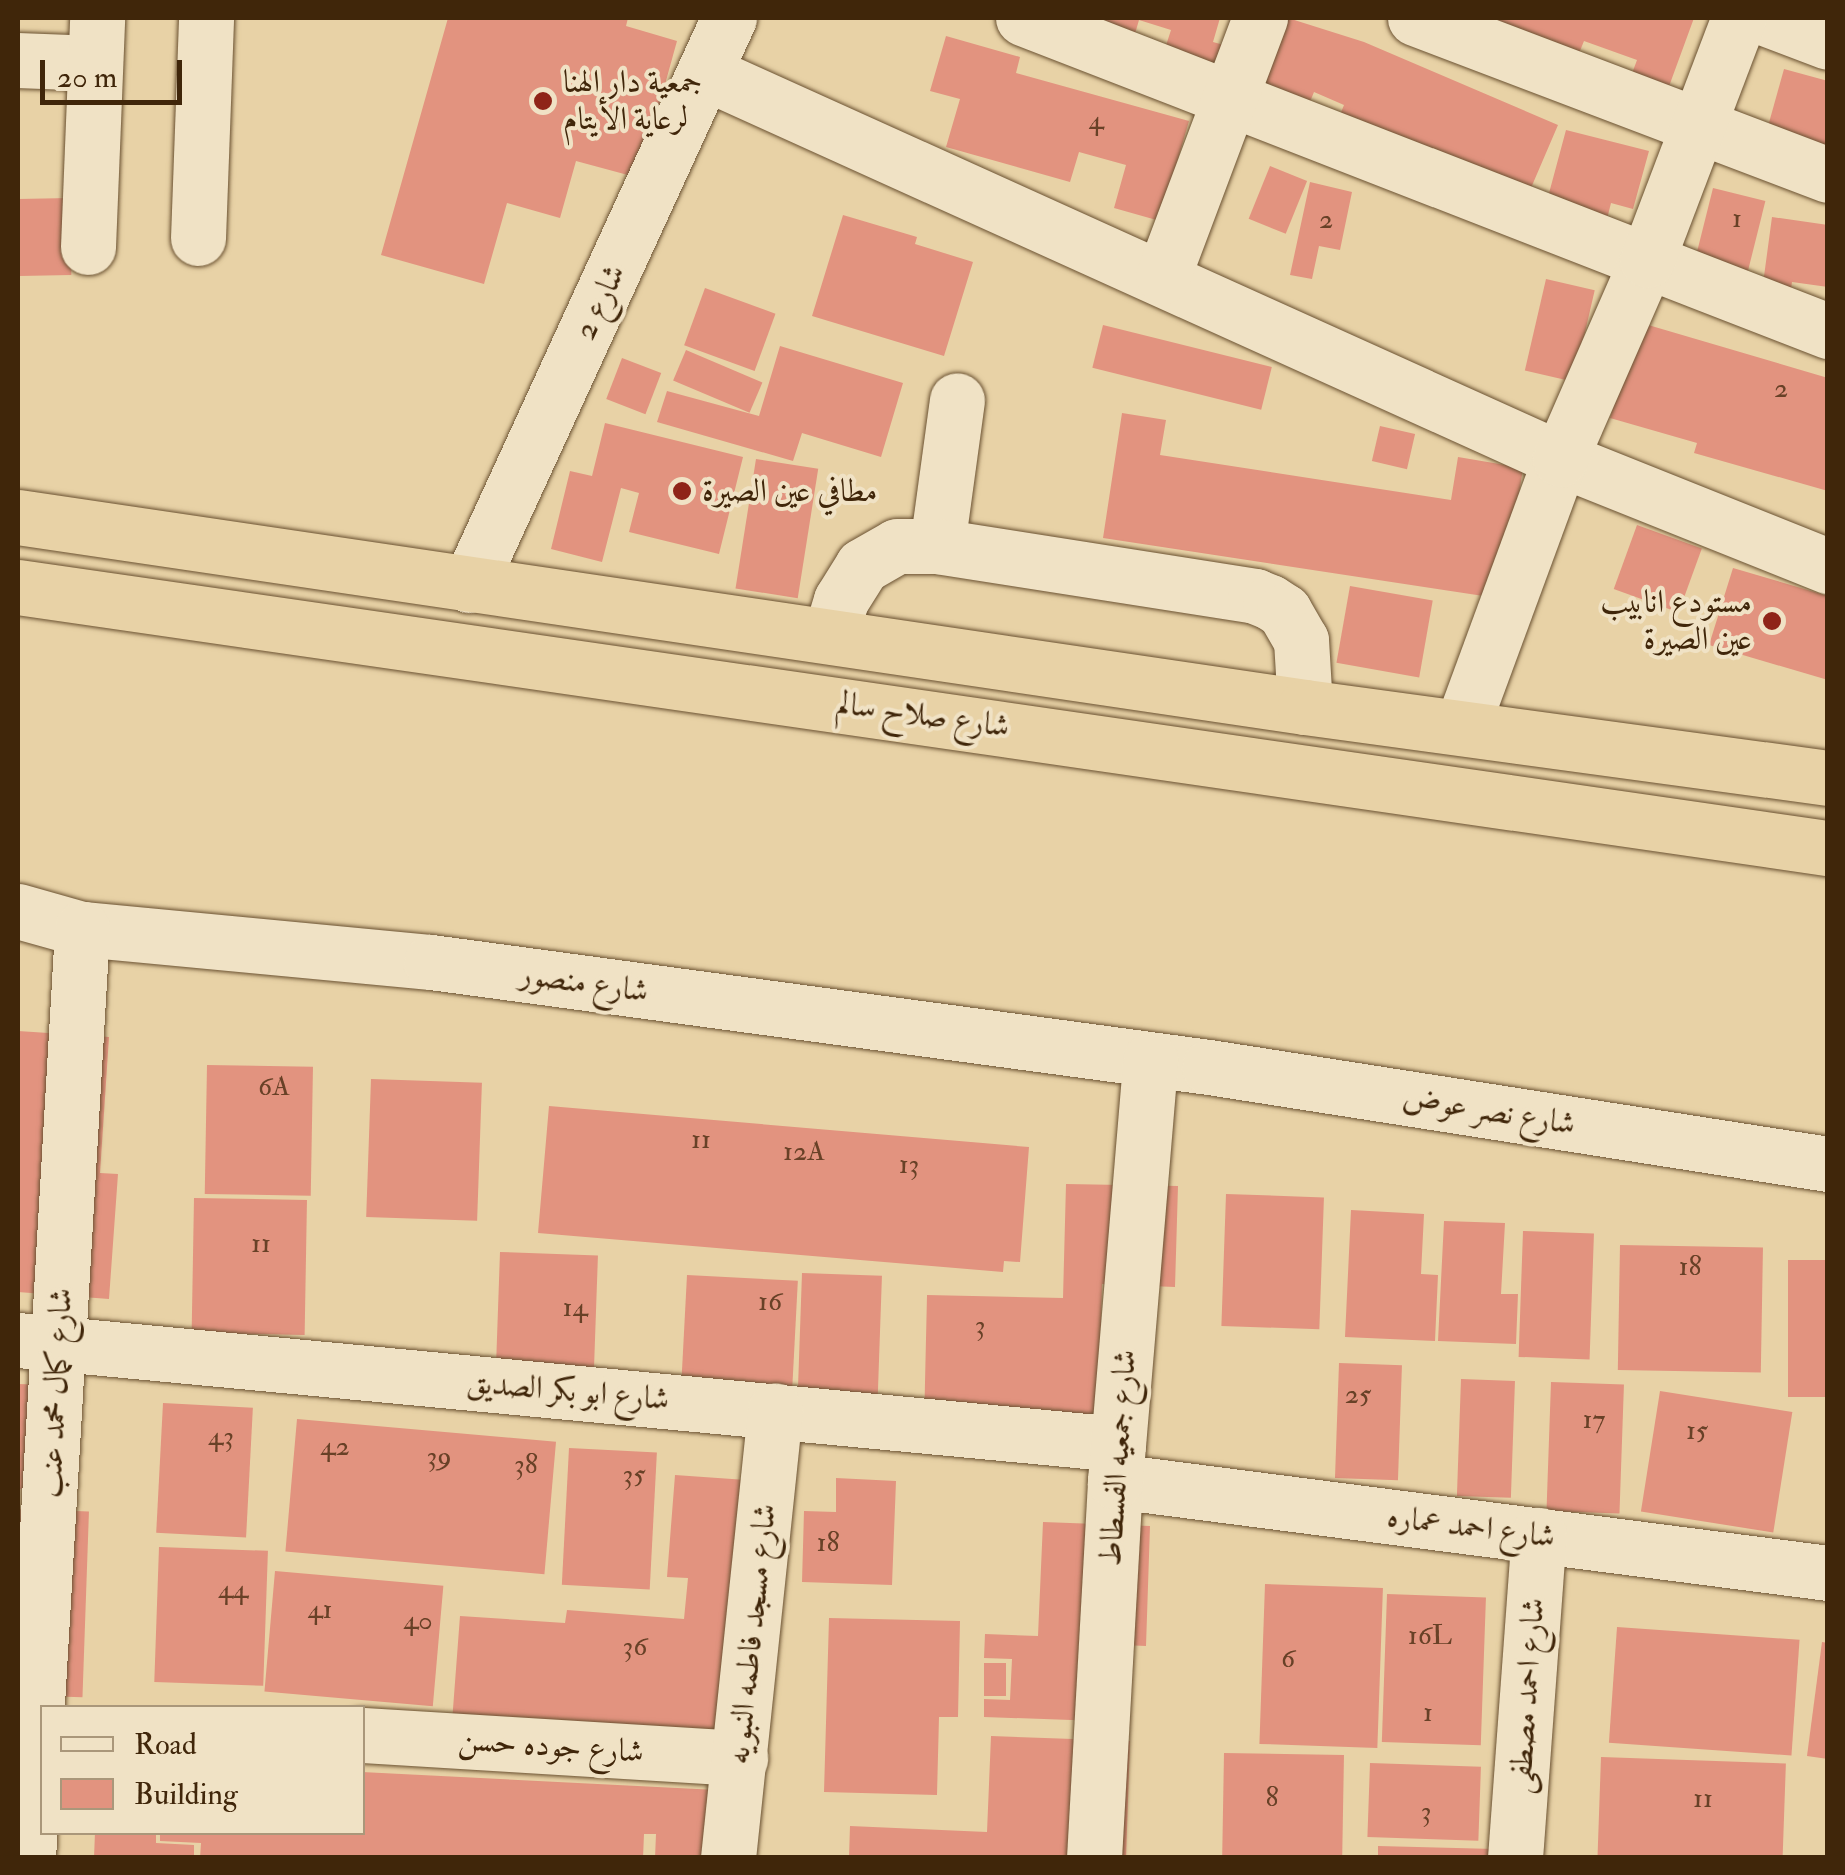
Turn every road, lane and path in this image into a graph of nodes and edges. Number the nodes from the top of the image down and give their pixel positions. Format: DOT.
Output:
graph roads {
  1 [pos="206,18"];
  2 [pos="729,18"];
  3 [pos="1023,18"];
  4 [pos="1260,18"];
  5 [pos="1415,18"];
  6 [pos="1738,18"];
  7 [pos="1765,18"];
  8 [pos="96,40"];
  9 [pos="1828,42"];
  10 [pos="18,60"];
  11 [pos="706,74"];
  12 [pos="1230,98"];
  13 [pos="1698,125"];
  14 [pos="1828,175"];
  15 [pos="198,238"];
  16 [pos="88,247"];
  17 [pos="1646,260"];
  18 [pos="1163,276"];
  19 [pos="1828,331"];
  20 [pos="958,400"];
  21 [pos="1560,459"];
  22 [pos="18,517"];
  23 [pos="938,546"];
  24 [pos="1828,566"];
  25 [pos="469,585"];
  26 [pos="18,587"];
  27 [pos="830,636"];
  28 [pos="1306,707"];
  29 [pos="1462,726"];
  30 [pos="1828,778"];
  31 [pos="1828,848"];
  32 [pos="18,911"];
  33 [pos="82,929"];
  34 [pos="1150,1060"];
  35 [pos="1828,1164"];
  36 [pos="38,1342"];
  37 [pos="775,1410"];
  38 [pos="1117,1463"];
  39 [pos="1538,1536"];
  40 [pos="1828,1573"];
  41 [pos="40,1714"];
  42 [pos="365,1734"];
  43 [pos="740,1758"];
  44 [pos="28,1858"];
  45 [pos="728,1858"];
  46 [pos="1094,1858"];
  47 [pos="1516,1858"];
  1 -- 15 [label="street"];
  2 -- 11 [label="street, شارع 2"];
  3 -- 12 [label="street"];
  4 -- 12 [label="street"];
  5 -- 13 [label="street"];
  6 -- 13 [label="street"];
  7 -- 9 [label="street"];
  8 -- 10 [label="street"];
  8 -- 16 [label="street"];
  11 -- 18 [label="street"];
  11 -- 25 [label="street, شارع 2"];
  12 -- 17 [label="street"];
  12 -- 18 [label="street"];
  13 -- 14 [label="street"];
  13 -- 17 [label="street"];
  17 -- 19 [label="street"];
  17 -- 21 [label="street"];
  18 -- 21 [label="street"];
  20 -- 23 [label="street"];
  21 -- 24 [label="street"];
  21 -- 29 [label="street"];
  22 -- 25 [label="highway, شارع صلاح سالم"];
  23 -- 27 [label="street"];
  23 -- 28 [label="street"];
  25 -- 27 [label="highway, شارع صلاح سالم"];
  26 -- 31 [label="highway, شارع صلاح سالم"];
  27 -- 28 [label="highway, شارع صلاح سالم"];
  28 -- 29 [label="highway, شارع صلاح سالم"];
  29 -- 30 [label="highway, شارع صلاح سالم"];
  32 -- 33 [label="street, شارع منصور"];
  33 -- 34 [label="street, شارع منصور"];
  33 -- 36 [label="street, شارع كمال محمد عنب"];
  34 -- 35 [label="street, شارع نصر عوض"];
  34 -- 38 [label="street, شارع جمعيه الفسطاط"];
  36 -- 37 [label="street, شارع ابو بكر الصديق"];
  36 -- 41 [label="street, شارع كمال محمد عنب"];
  37 -- 38 [label="street, شارع ابو بكر الصديق"];
  37 -- 43 [label="street, شارع مسجد فاطمه النبويه"];
  38 -- 39 [label="street, شارع احمد عماره"];
  38 -- 46 [label="street, شارع جمعيه الفسطاط"];
  39 -- 40 [label="street, شارع احمد عماره"];
  39 -- 47 [label="street, شارع احمد مصطفى"];
  41 -- 44 [label="street, شارع كمال محمد عنب"];
  42 -- 43 [label="street, شارع جوده حسن"];
  43 -- 45 [label="street, شارع مسجد فاطمه النبويه"];
}
